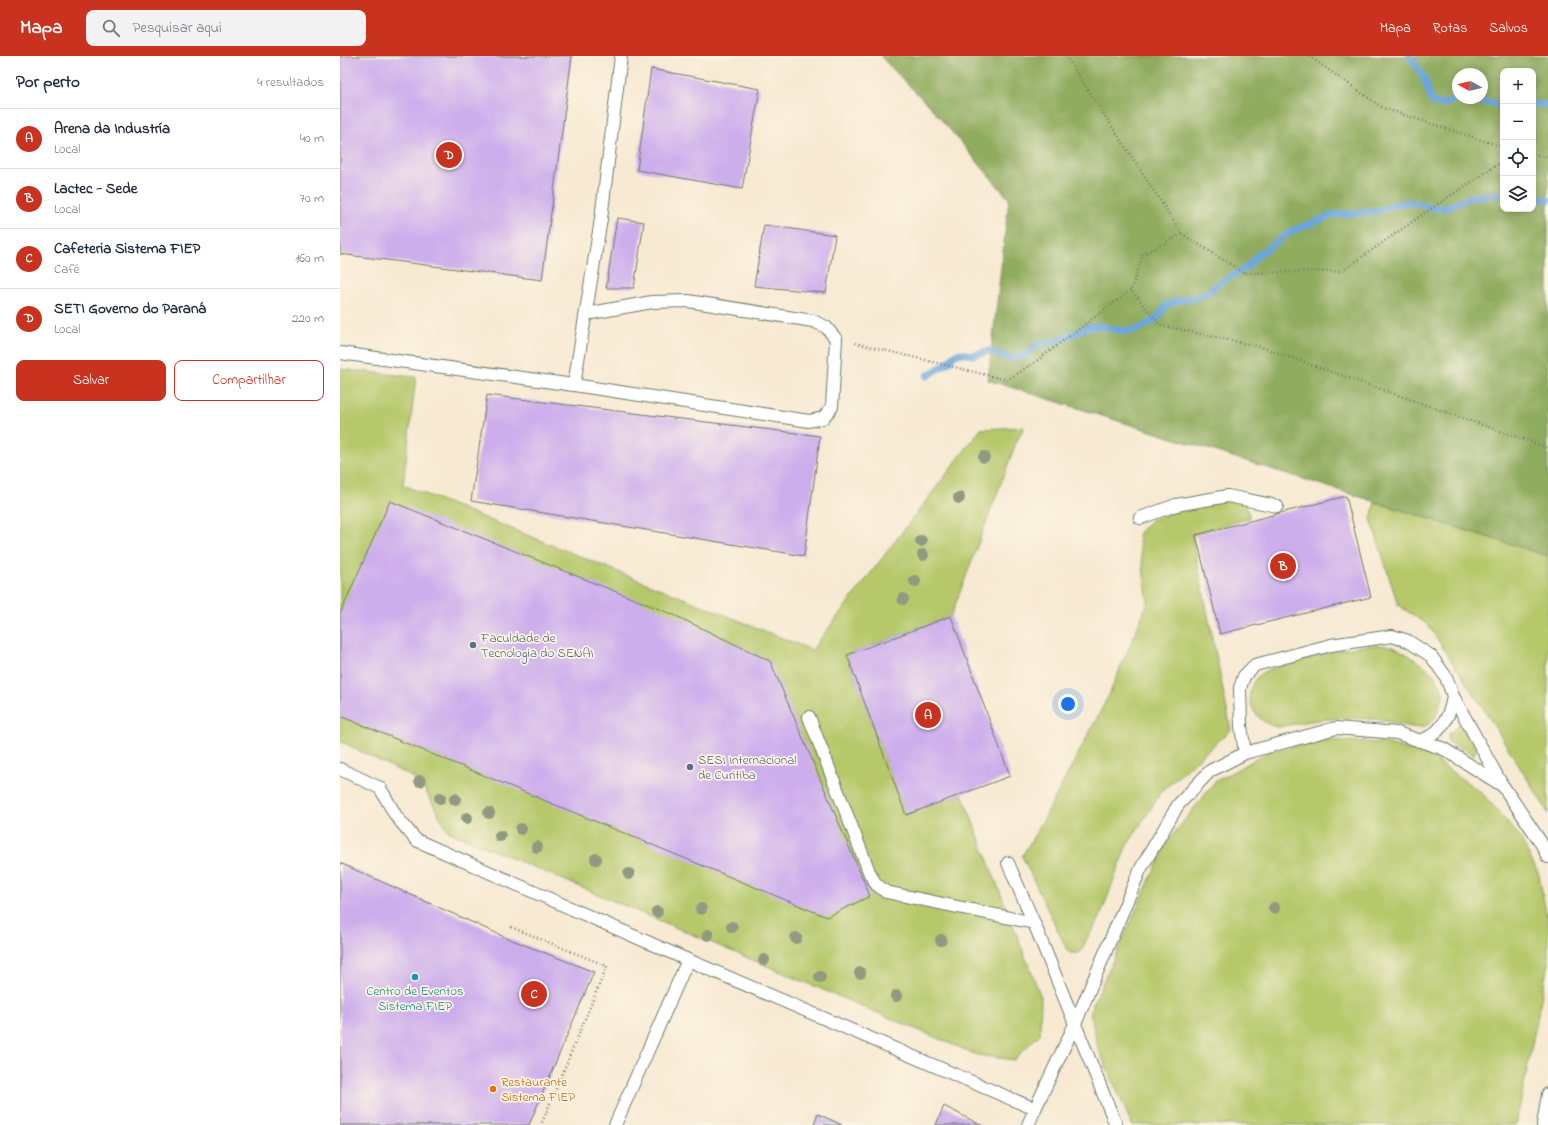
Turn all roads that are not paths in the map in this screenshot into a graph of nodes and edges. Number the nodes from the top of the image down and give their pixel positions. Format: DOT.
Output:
graph roads {
  1 [pos="622,56"];
  2 [pos="586,314"];
  3 [pos="340,353"];
  4 [pos="574,384"];
  5 [pos="1277,506"];
  6 [pos="1140,518"];
  7 [pos="1452,696"];
  8 [pos="808,718"];
  9 [pos="1419,741"];
  10 [pos="1245,753"];
  11 [pos="340,770"];
  12 [pos="1503,786"];
  13 [pos="1548,857"];
  14 [pos="1008,863"];
  15 [pos="1034,923"];
  16 [pos="688,960"];
  17 [pos="1075,1024"];
  18 [pos="1548,1094"];
  19 [pos="1035,1109"];
  20 [pos="615,1125"];
  21 [pos="1028,1125"];
  22 [pos="1116,1125"];
  23 [pos="1543,1125"];
  1 -- 2 [label="lane"];
  2 -- 4 [label="lane"];
  2 -- 4 [label="lane"];
  3 -- 4 [label="lane"];
  5 -- 6 [label="lane"];
  7 -- 9 [label="lane"];
  7 -- 10 [label="lane"];
  7 -- 12 [label="lane"];
  8 -- 15 [label="lane"];
  9 -- 10 [label="lane"];
  9 -- 12 [label="lane"];
  10 -- 17 [label="lane"];
  11 -- 16 [label="lane"];
  12 -- 13 [label="lane"];
  14 -- 15 [label="lane"];
  15 -- 17 [label="lane"];
  16 -- 19 [label="lane"];
  16 -- 20 [label="lane"];
  17 -- 19 [label="lane"];
  17 -- 22 [label="lane"];
  18 -- 23 [label="lane"];
  19 -- 21 [label="lane"];
}
